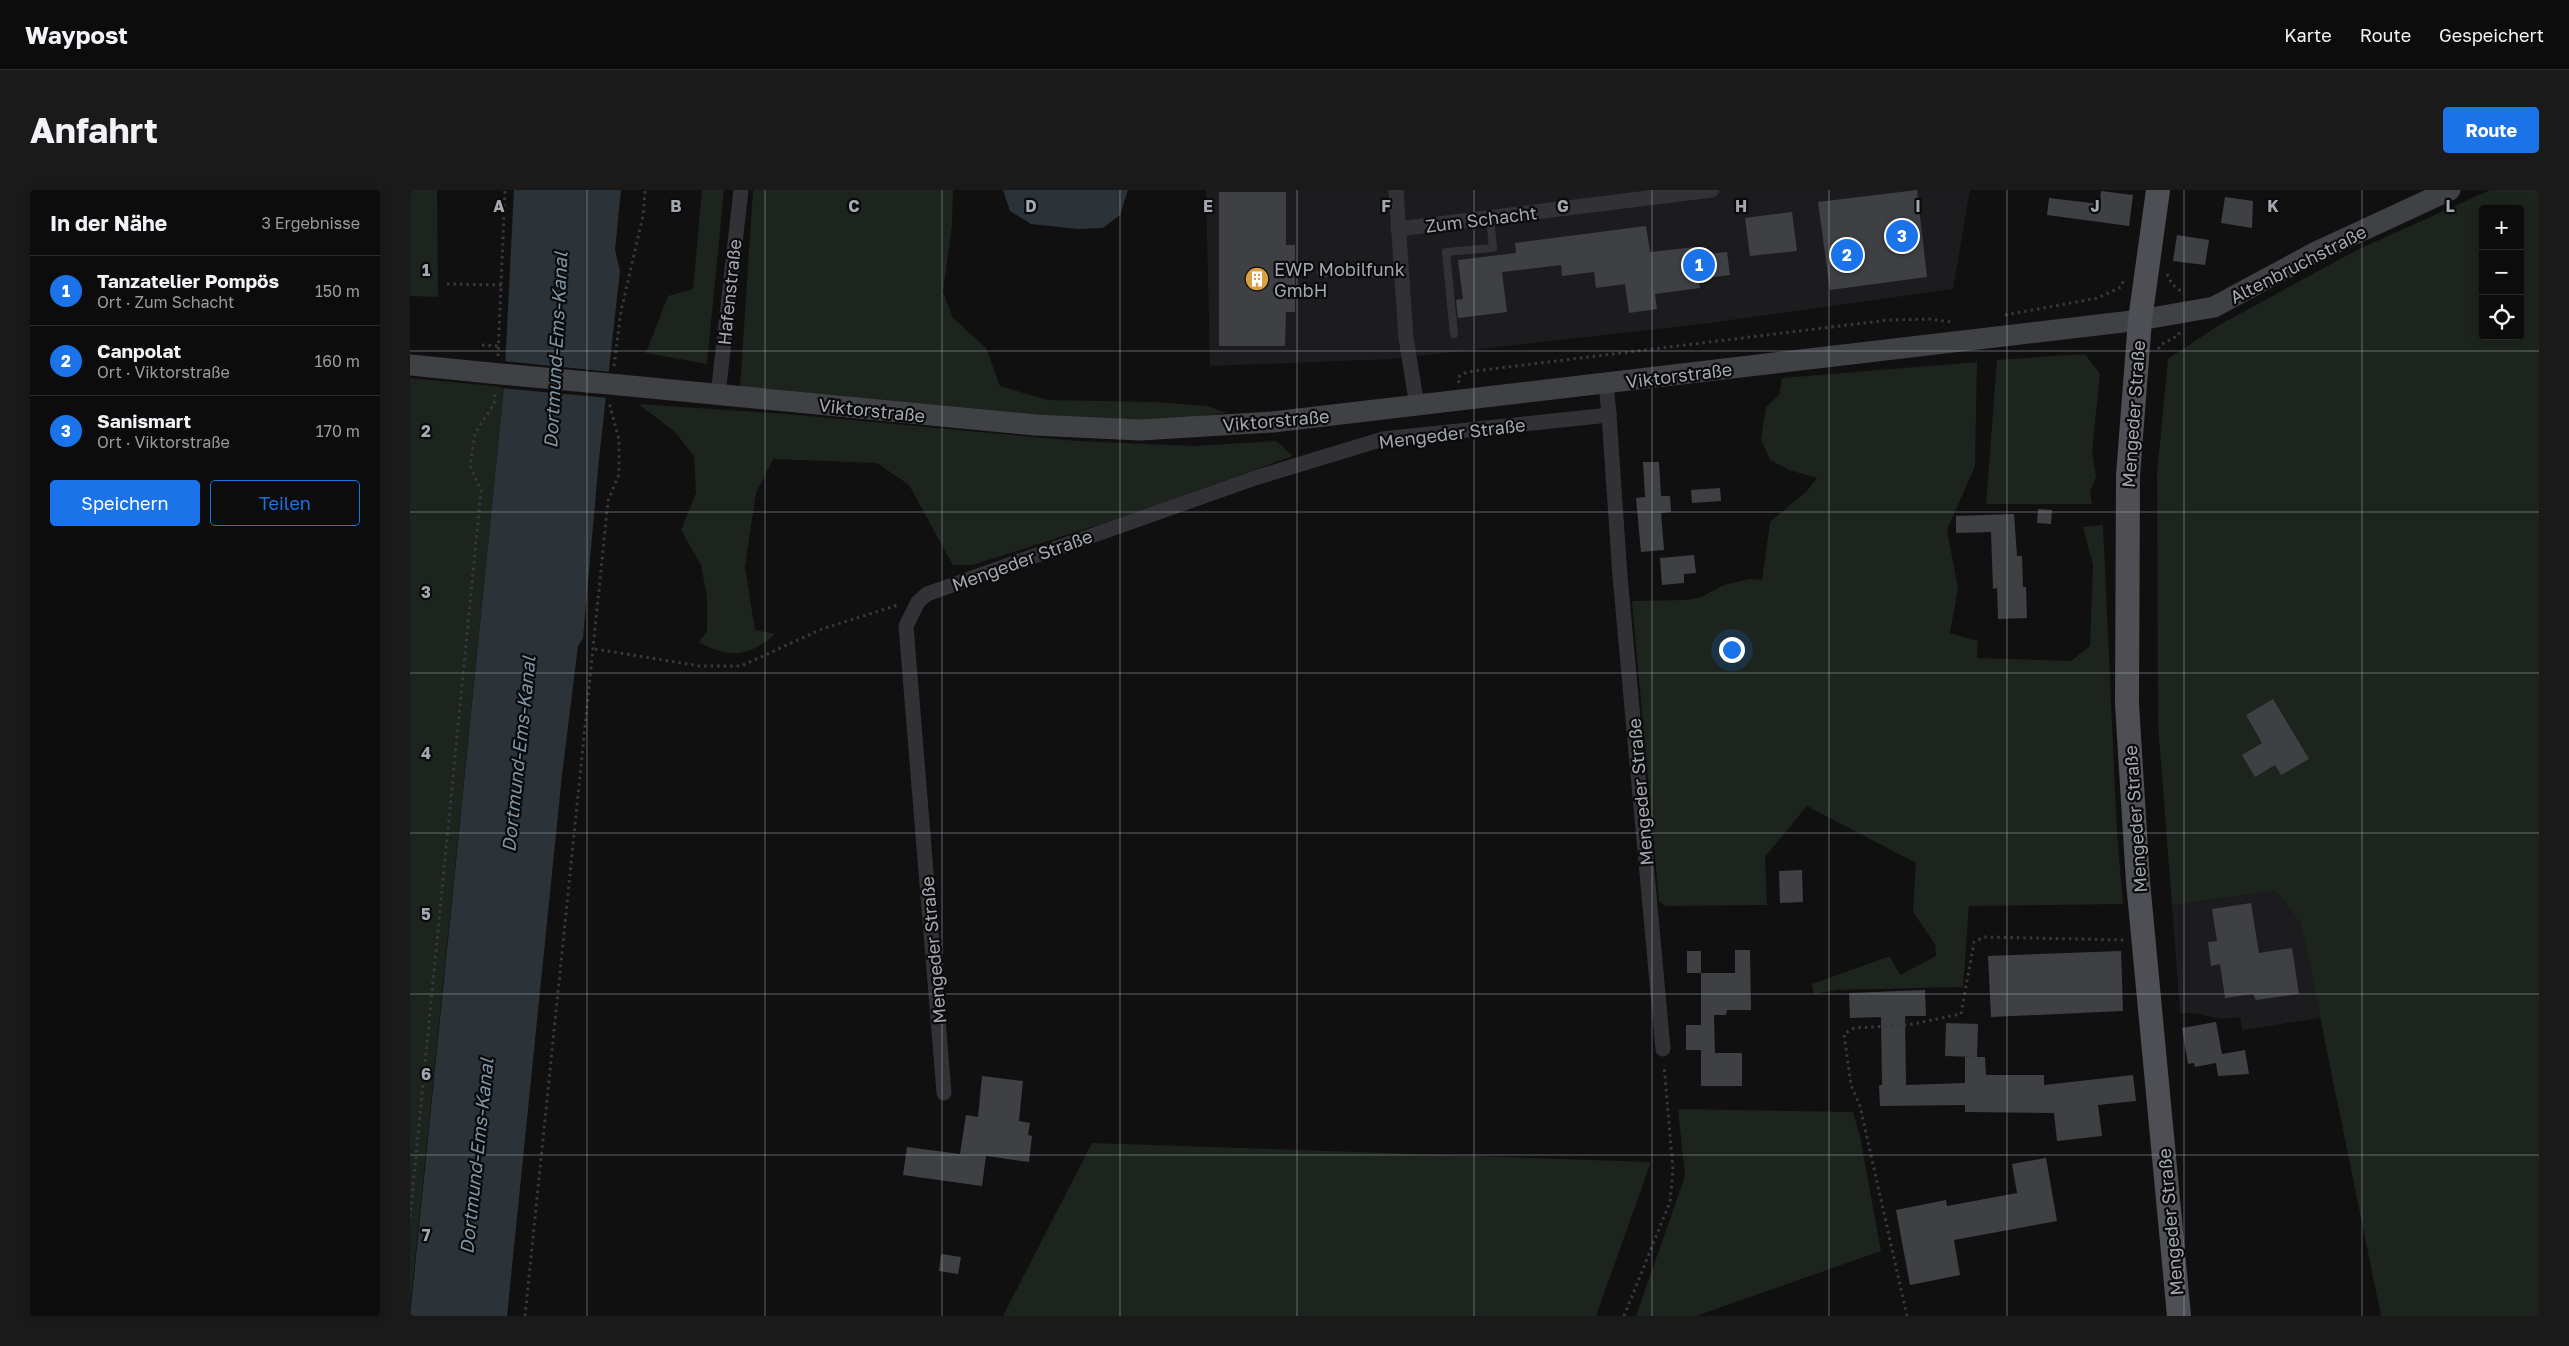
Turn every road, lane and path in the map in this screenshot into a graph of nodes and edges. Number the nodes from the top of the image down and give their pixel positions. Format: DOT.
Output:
graph roads {
  1 [pos="505,190"];
  2 [pos="646,190"];
  3 [pos="741,190"];
  4 [pos="1396,190"];
  5 [pos="1712,190"];
  6 [pos="2158,190"];
  7 [pos="2450,190"];
  8 [pos="1490,217"];
  9 [pos="1398,229"];
  10 [pos="2147,266"];
  11 [pos="1321,273"];
  12 [pos="1402,274"];
  13 [pos="447,284"];
  14 [pos="502,285"];
  15 [pos="2178,290"];
  16 [pos="2178,313"];
  17 [pos="2003,315"];
  18 [pos="2140,320"];
  19 [pos="1956,322"];
  20 [pos="1454,334"];
  21 [pos="482,345"];
  22 [pos="498,346"];
  23 [pos="2155,354"];
  24 [pos="410,365"];
  25 [pos="494,373"];
  26 [pos="1606,383"];
  27 [pos="614,384"];
  28 [pos="718,395"];
  29 [pos="1460,400"];
  30 [pos="1417,406"];
  31 [pos="1609,415"];
  32 [pos="918,602"];
  33 [pos="595,649"];
  34 [pos="2144,940"];
  35 [pos="1663,1049"];
  36 [pos="944,1093"];
  37 [pos="410,1217"];
  38 [pos="525,1316"];
  39 [pos="1624,1316"];
  40 [pos="1907,1316"];
  41 [pos="2179,1316"];
  1 -- 14 [label="path"];
  2 -- 27 [label="path"];
  3 -- 28 [label="street, Hafenstraße"];
  4 -- 9 [label="street"];
  5 -- 8 [label="street, Zum Schacht"];
  6 -- 10 [label="main road, Mengeder Straße"];
  7 -- 16 [label="main road, Altenbruchstraße"];
  8 -- 9 [label="street, Zum Schacht"];
  8 -- 20 [label="lane"];
  9 -- 12 [label="street"];
  10 -- 17 [label="path"];
  10 -- 18 [label="main road, Mengeder Straße"];
  11 -- 12 [label="lane"];
  12 -- 30 [label="street"];
  13 -- 14 [label="path"];
  14 -- 22 [label="path"];
  15 -- 16 [label="path"];
  16 -- 18 [label="main road, Altenbruchstraße"];
  16 -- 23 [label="path"];
  18 -- 26 [label="main road, Viktorstraße"];
  18 -- 34 [label="main road, Mengeder Straße"];
  19 -- 29 [label="path"];
  21 -- 22 [label="path"];
  22 -- 25 [label="path"];
  24 -- 25 [label="main road, Viktorstraße"];
  25 -- 27 [label="main road, Viktorstraße, bridge"];
  25 -- 37 [label="path"];
  26 -- 29 [label="main road, Viktorstraße"];
  26 -- 31 [label="street, Mengeder Straße"];
  27 -- 28 [label="main road, Viktorstraße"];
  27 -- 33 [label="path"];
  28 -- 30 [label="main road, Viktorstraße"];
  29 -- 30 [label="main road, Viktorstraße"];
  31 -- 32 [label="street, Mengeder Straße"];
  31 -- 35 [label="street, Mengeder Straße"];
  32 -- 33 [label="path"];
  32 -- 36 [label="street, Mengeder Straße"];
  33 -- 38 [label="path"];
  34 -- 40 [label="path"];
  34 -- 41 [label="main road, Mengeder Straße"];
  35 -- 39 [label="path"];
}
